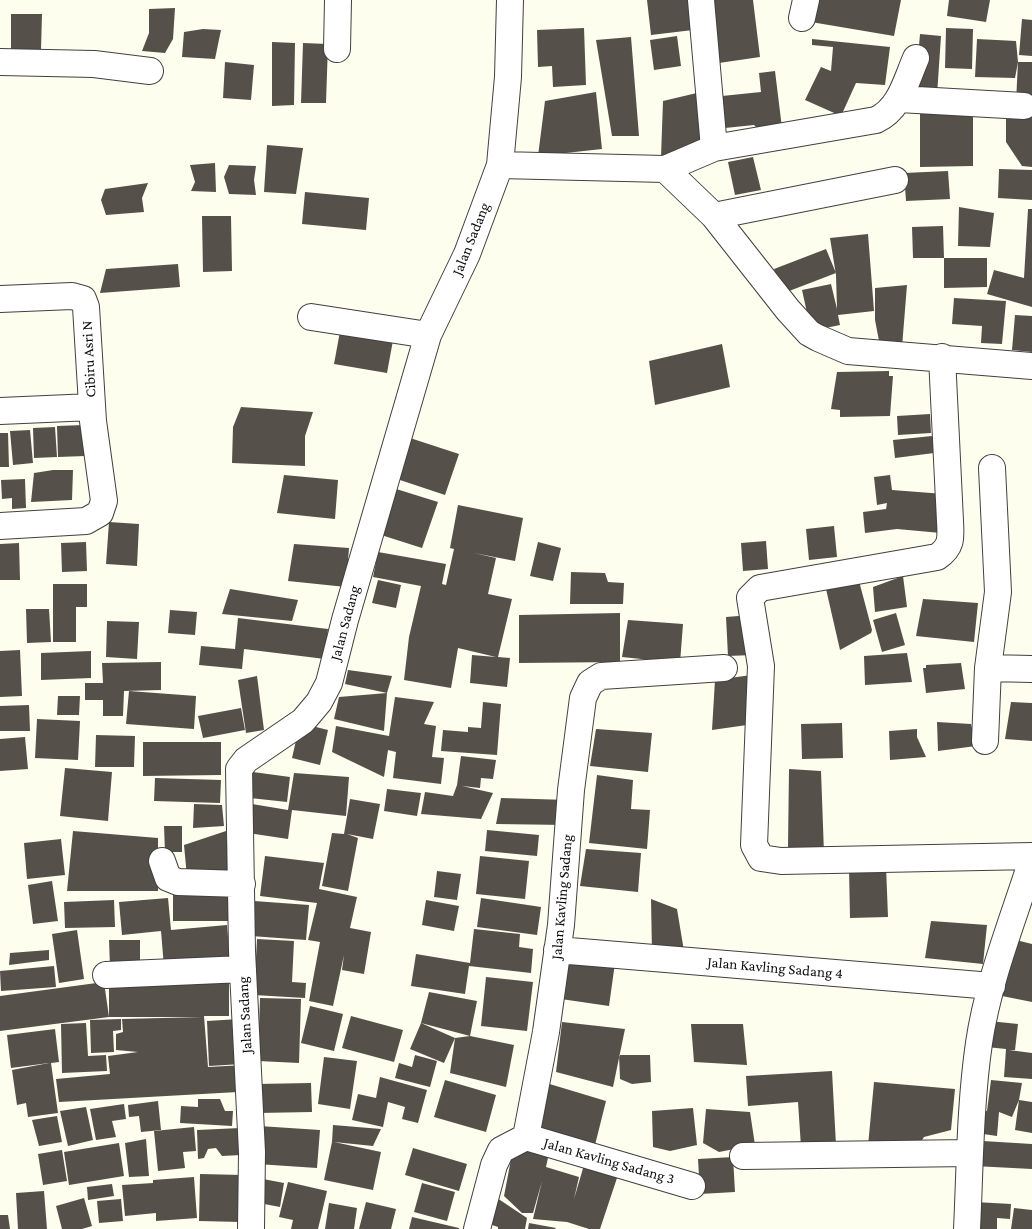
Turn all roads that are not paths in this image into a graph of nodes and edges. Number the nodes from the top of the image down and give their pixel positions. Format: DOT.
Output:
graph roads {
  1 [pos="338,0"];
  2 [pos="510,0"];
  3 [pos="701,0"];
  4 [pos="337,50"];
  5 [pos="916,58"];
  6 [pos="0,62"];
  7 [pos="150,71"];
  8 [pos="899,99"];
  9 [pos="1024,106"];
  10 [pos="714,148"];
  11 [pos="500,165"];
  12 [pos="665,169"];
  13 [pos="895,180"];
  14 [pos="714,216"];
  15 [pos="0,299"];
  16 [pos="311,317"];
  17 [pos="428,335"];
  18 [pos="942,357"];
  19 [pos="1032,366"];
  20 [pos="92,407"];
  21 [pos="0,411"];
  22 [pos="992,468"];
  23 [pos="0,526"];
  24 [pos="724,668"];
  25 [pos="988,668"];
  26 [pos="1032,670"];
  27 [pos="985,741"];
  28 [pos="1032,856"];
  29 [pos="162,860"];
  30 [pos="1032,860"];
  31 [pos="242,884"];
  32 [pos="557,950"];
  33 [pos="243,969"];
  34 [pos="106,974"];
  35 [pos="992,986"];
  36 [pos="526,1137"];
  37 [pos="969,1153"];
  38 [pos="743,1156"];
  39 [pos="692,1186"];
  40 [pos="251,1229"];
  41 [pos="476,1229"];
  42 [pos="967,1229"];
  1 -- 4 [label="street"];
  2 -- 11 [label="street, Jalan Sadang"];
  3 -- 10 [label="street"];
  5 -- 8 [label="street"];
  6 -- 7 [label="street"];
  8 -- 9 [label="street"];
  8 -- 10 [label="street"];
  10 -- 12 [label="street"];
  11 -- 12 [label="street"];
  11 -- 17 [label="street, Jalan Sadang"];
  12 -- 14 [label="street"];
  13 -- 14 [label="street"];
  14 -- 18 [label="street"];
  15 -- 20 [label="street, Cibiru Asri N"];
  16 -- 17 [label="street"];
  17 -- 31 [label="street, Jalan Sadang"];
  18 -- 19 [label="street"];
  18 -- 28 [label="street"];
  20 -- 21 [label="street"];
  20 -- 23 [label="street, Cibiru Asri N"];
  22 -- 25 [label="street"];
  24 -- 32 [label="street, Jalan Kavling Sadang"];
  25 -- 26 [label="street"];
  25 -- 27 [label="street"];
  29 -- 31 [label="street"];
  30 -- 35 [label="street"];
  31 -- 33 [label="street, Jalan Sadang"];
  32 -- 35 [label="street, Jalan Kavling Sadang 4"];
  32 -- 36 [label="street, Jalan Kavling Sadang"];
  33 -- 34 [label="street"];
  33 -- 40 [label="street, Jalan Sadang"];
  35 -- 37 [label="street"];
  36 -- 39 [label="street, Jalan Kavling Sadang 3"];
  36 -- 41 [label="street"];
  37 -- 38 [label="street"];
  37 -- 42 [label="street"];
}
